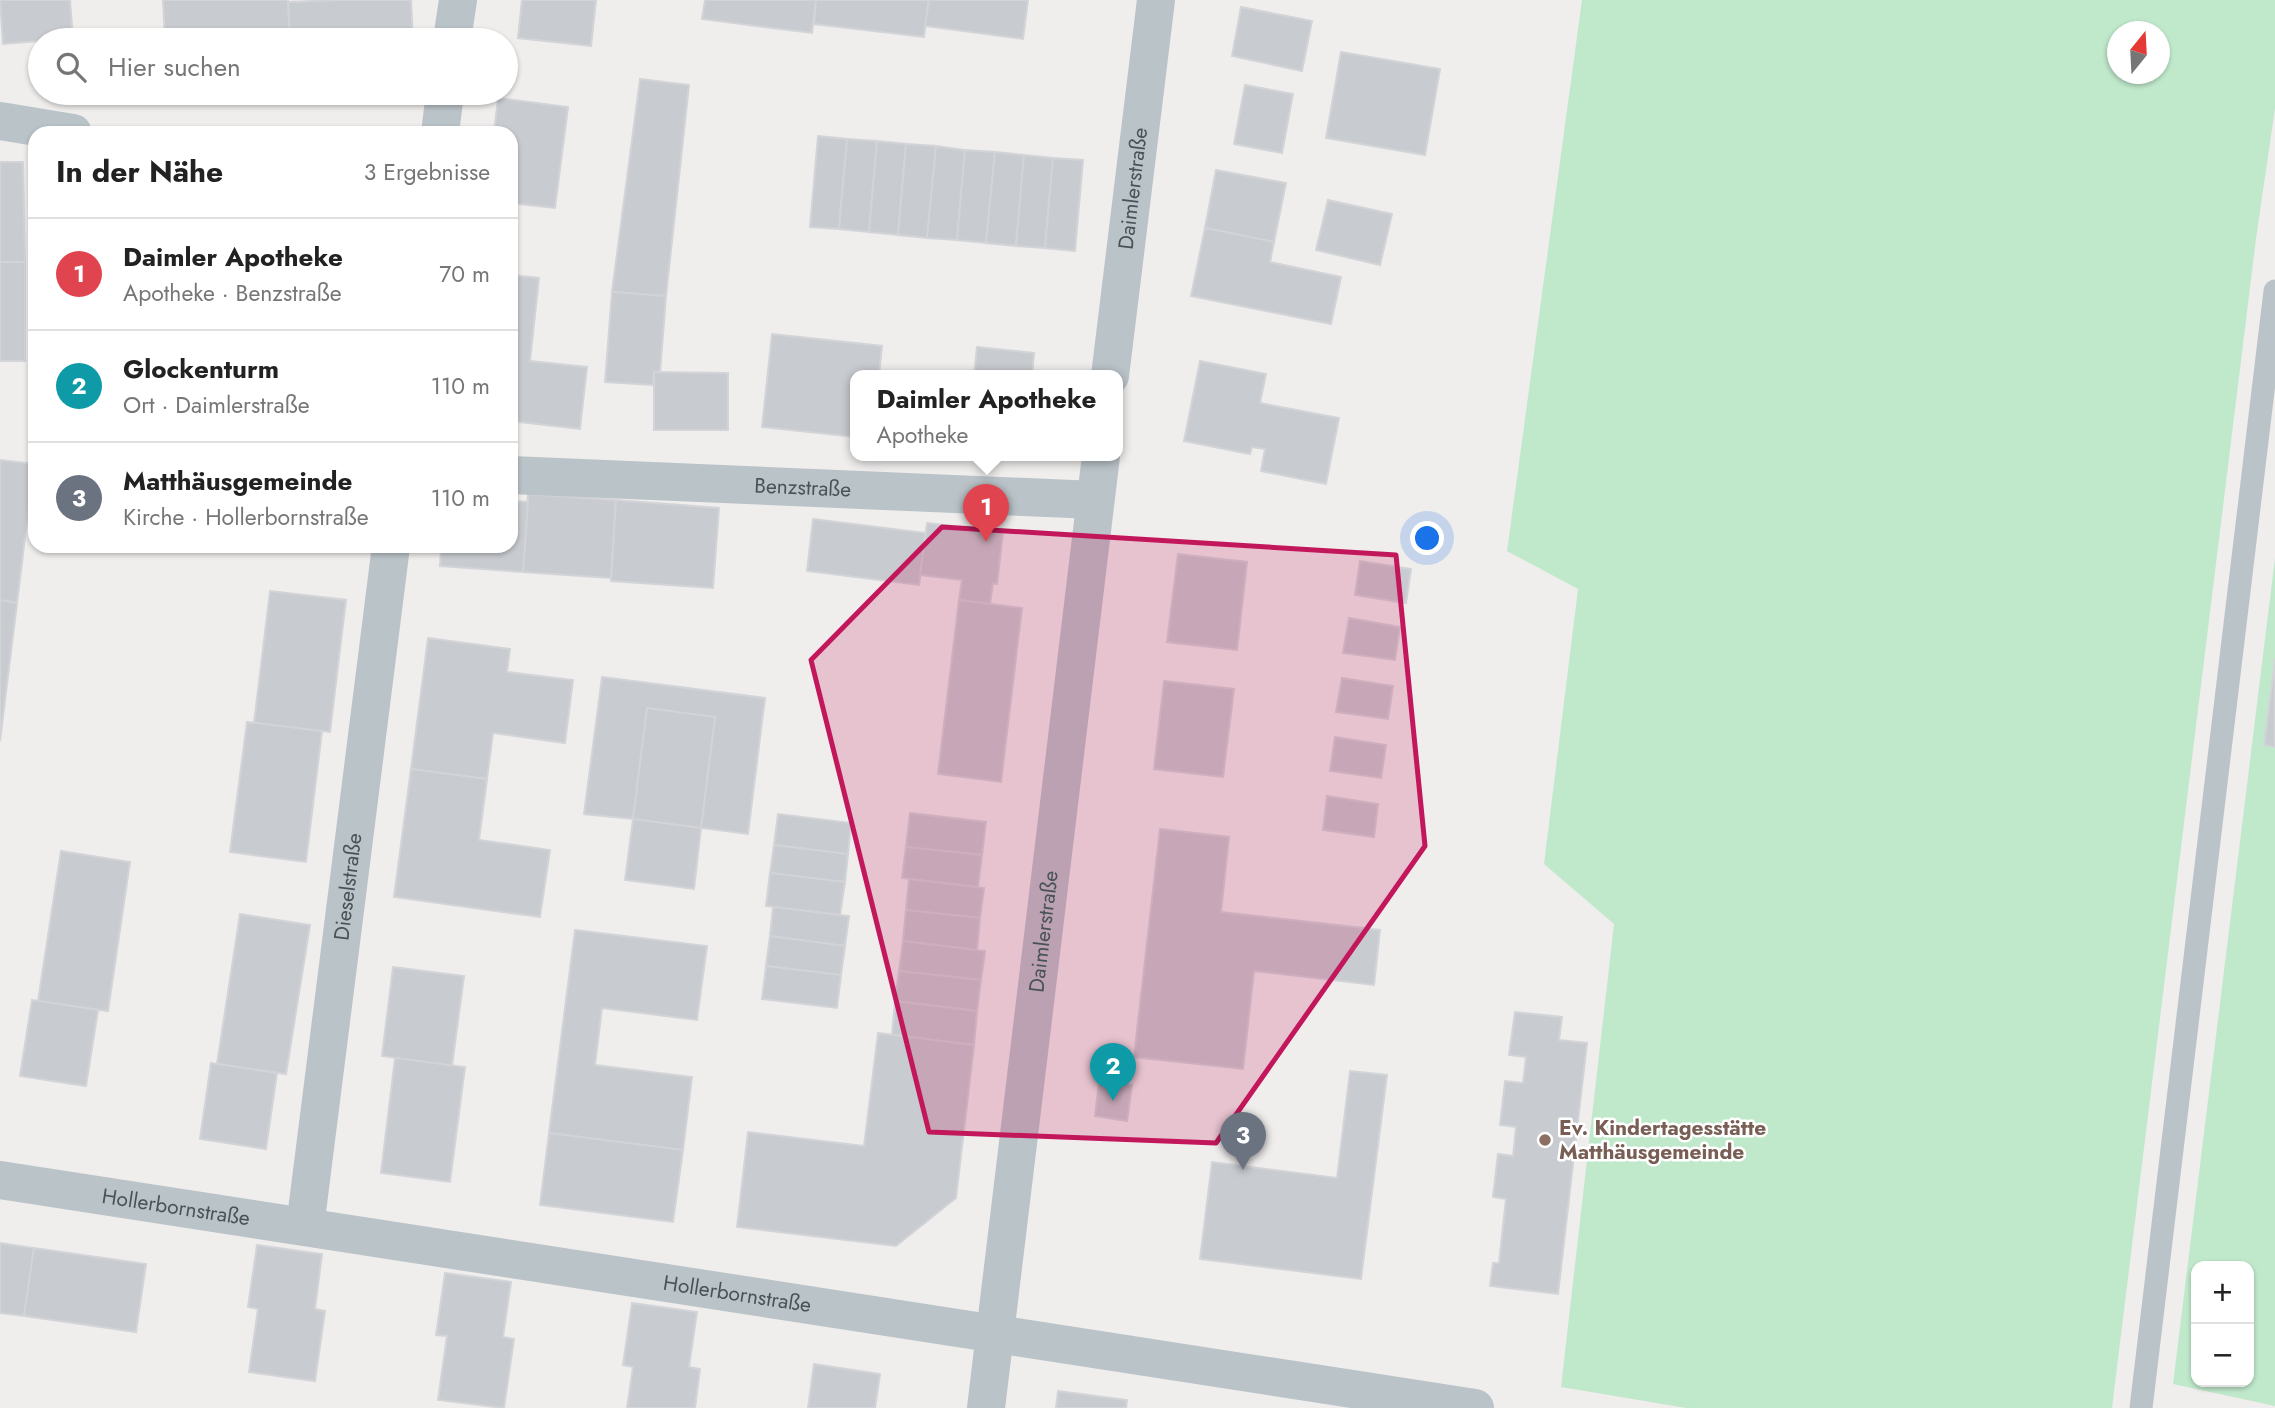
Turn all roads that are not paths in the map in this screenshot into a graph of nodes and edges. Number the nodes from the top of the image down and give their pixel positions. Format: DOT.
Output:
graph roads {
  1 [pos="458,0"];
  2 [pos="1156,0"];
  3 [pos="454,28"];
  4 [pos="444,105"];
  5 [pos="0,121"];
  6 [pos="30,126"];
  7 [pos="441,126"];
  8 [pos="2275,291"];
  9 [pos="1111,370"];
  10 [pos="1100,461"];
  11 [pos="518,475"];
  12 [pos="1095,500"];
  13 [pos="390,553"];
  14 [pos="0,1180"];
  15 [pos="305,1227"];
  16 [pos="995,1334"];
  17 [pos="986,1408"];
  18 [pos="1475,1408"];
  19 [pos="2141,1408"];
  1 -- 3 [label="street"];
  2 -- 9 [label="street, Daimlerstraße"];
  4 -- 7 [label="street"];
  5 -- 6 [label="street"];
  8 -- 19 [label="lane"];
  10 -- 12 [label="street, Daimlerstraße"];
  11 -- 12 [label="street, Benzstraße"];
  12 -- 16 [label="street, Daimlerstraße"];
  13 -- 15 [label="street, Dieselstraße"];
  14 -- 15 [label="street, Hollerbornstraße"];
  15 -- 16 [label="street, Hollerbornstraße"];
  16 -- 17 [label="street, Daimlerstraße"];
  16 -- 18 [label="street, Hollerbornstraße"];
}
